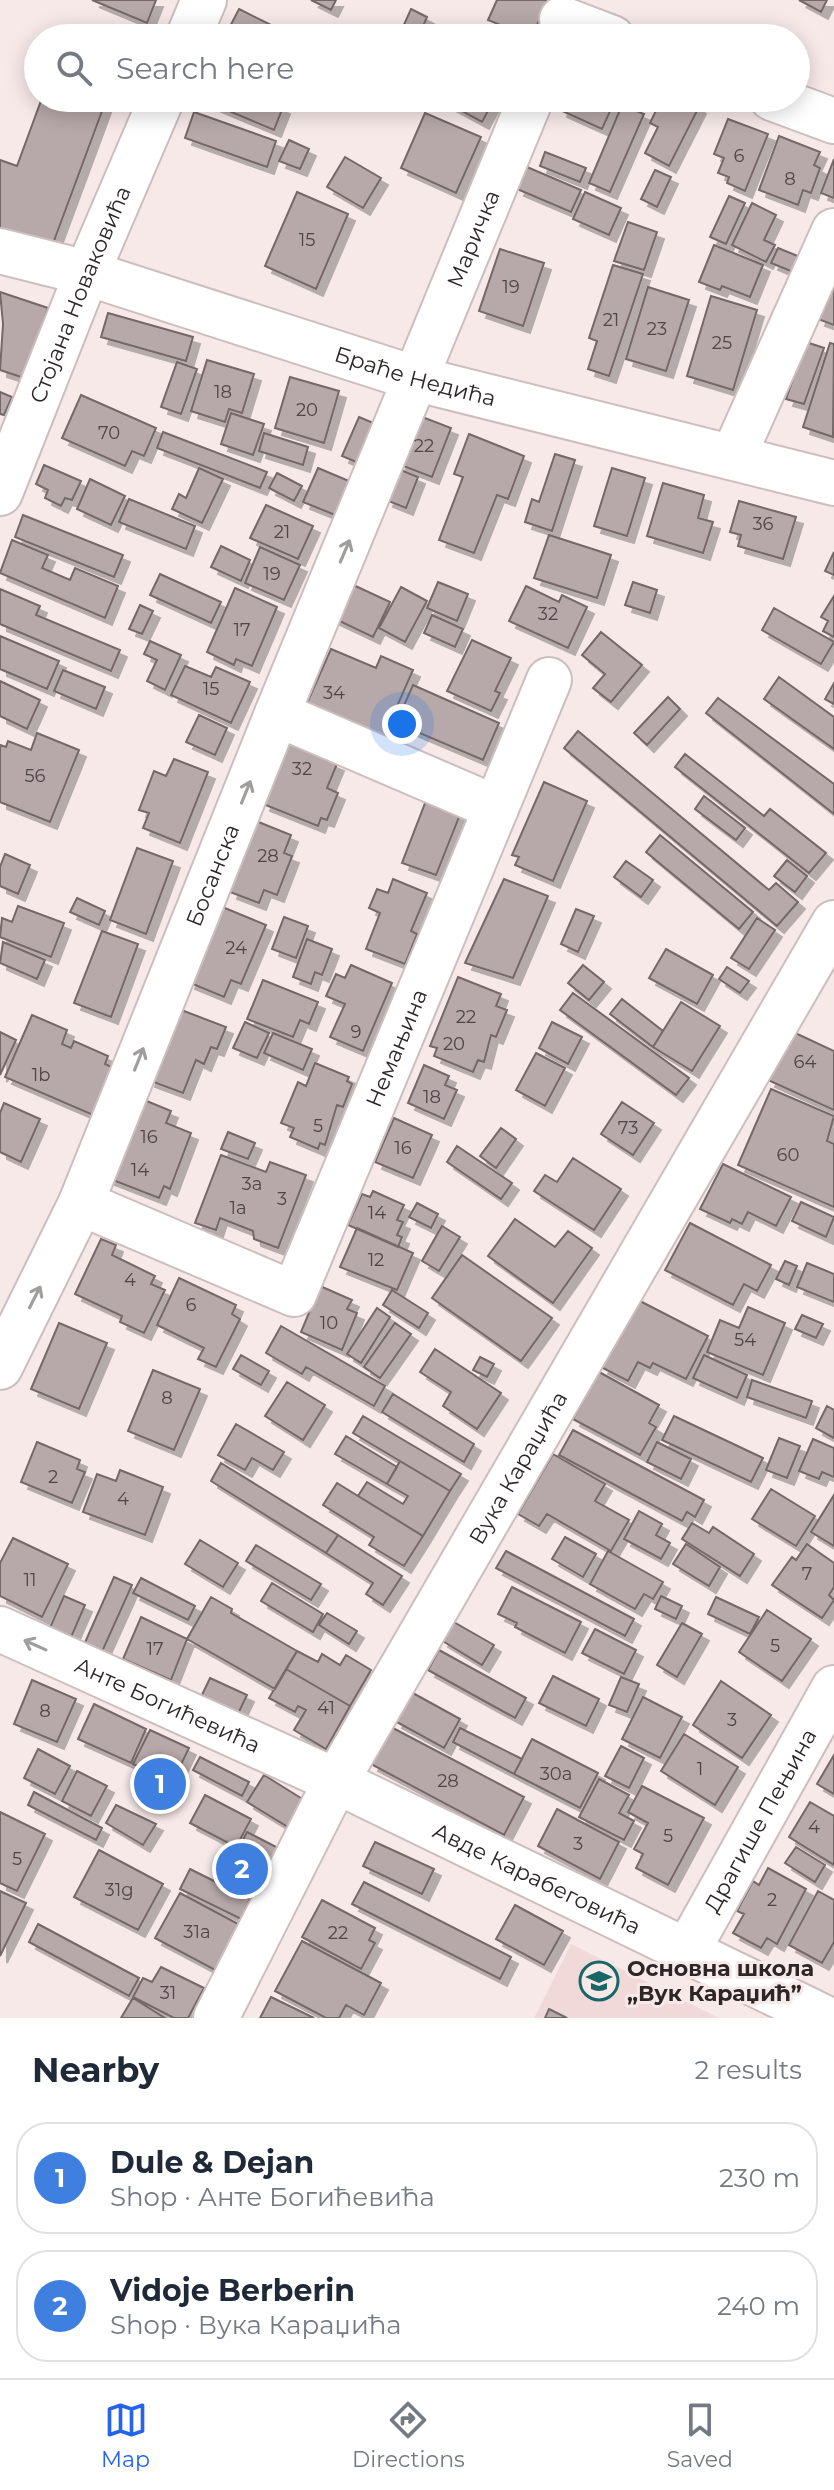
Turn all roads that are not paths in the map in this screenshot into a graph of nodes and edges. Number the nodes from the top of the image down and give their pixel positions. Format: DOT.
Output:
graph roads {
  1 [pos="204,0"];
  2 [pos="194,24"];
  3 [pos="156,112"];
  4 [pos="525,112"];
  5 [pos="810,112"];
  6 [pos="834,121"];
  7 [pos="834,231"];
  8 [pos="0,251"];
  9 [pos="87,273"];
  10 [pos="417,379"];
  11 [pos="733,457"];
  12 [pos="834,483"];
  13 [pos="0,493"];
  14 [pos="549,680"];
  15 [pos="277,714"];
  16 [pos="496,808"];
  17 [pos="834,923"];
  18 [pos="81,1203"];
  19 [pos="0,1367"];
  20 [pos="0,1629"];
  21 [pos="834,1688"];
  22 [pos="336,1781"];
  23 [pos="686,1953"];
  24 [pos="216,2018"];
  25 [pos="825,2018"];
  1 -- 2 [label="street"];
  3 -- 9 [label="street, Стојана Новаковића"];
  4 -- 10 [label="street, Маричка"];
  5 -- 6 [label="street"];
  7 -- 11 [label="street"];
  8 -- 9 [label="street, Браће Недића"];
  9 -- 10 [label="street, Браће Недића"];
  9 -- 13 [label="street, Стојана Новаковића"];
  10 -- 11 [label="street, Браће Недића"];
  15 -- 10 [label="street, Босанска, one-way"];
  11 -- 12 [label="street, Браће Недића"];
  14 -- 16 [label="street"];
  15 -- 16 [label="street"];
  18 -- 15 [label="street, Босанска, one-way"];
  16 -- 18 [label="street, Немањина"];
  17 -- 22 [label="street, Вука Караџића"];
  19 -- 18 [label="street, Босанска, one-way"];
  22 -- 20 [label="street, Анте Богићевића, one-way"];
  21 -- 23 [label="street, Драгише Пењина"];
  22 -- 23 [label="street, Авде Карабеговића"];
  22 -- 24 [label="street, Вука Караџића"];
  23 -- 25 [label="street, Авде Карабеговића"];
}
